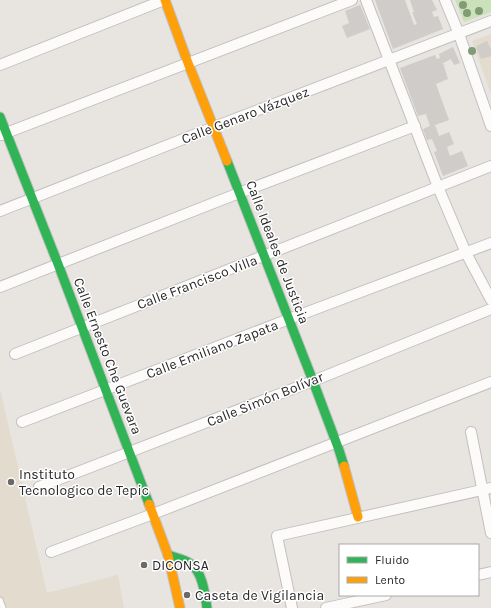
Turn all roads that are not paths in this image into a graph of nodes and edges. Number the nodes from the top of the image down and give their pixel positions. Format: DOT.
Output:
graph roads {
  1 [pos="165,0"];
  2 [pos="352,0"];
  3 [pos="366,0"];
  4 [pos="445,0"];
  5 [pos="491,21"];
  6 [pos="459,34"];
  7 [pos="389,60"];
  8 [pos="188,63"];
  9 [pos="0,65"];
  10 [pos="0,117"];
  11 [pos="415,126"];
  12 [pos="491,126"];
  13 [pos="214,127"];
  14 [pos="3,134"];
  15 [pos="491,166"];
  16 [pos="438,187"];
  17 [pos="239,192"];
  18 [pos="32,198"];
  19 [pos="0,211"];
  20 [pos="491,243"];
  21 [pos="466,253"];
  22 [pos="264,256"];
  23 [pos="58,264"];
  24 [pos="0,287"];
  25 [pos="491,300"];
  26 [pos="491,309"];
  27 [pos="289,319"];
  28 [pos="82,327"];
  29 [pos="15,354"];
  30 [pos="313,381"];
  31 [pos="491,382"];
  32 [pos="106,391"];
  33 [pos="22,422"];
  34 [pos="471,432"];
  35 [pos="336,442"];
  36 [pos="129,453"];
  37 [pos="39,487"];
  38 [pos="486,489"];
  39 [pos="153,514"];
  40 [pos="358,517"];
  41 [pos="491,533"];
  42 [pos="51,552"];
  43 [pos="168,555"];
  44 [pos="491,572"];
  45 [pos="479,575"];
  46 [pos="381,596"];
  47 [pos="0,600"];
  48 [pos="206,606"];
  49 [pos="195,607"];
  50 [pos="3,608"];
  51 [pos="180,608"];
  52 [pos="292,608"];
  53 [pos="326,608"];
  1 -- 8 [label="street, Calle Ideales de Justicia"];
  1 -- 9 [label="street"];
  2 -- 8 [label="street"];
  3 -- 7 [label="street"];
  4 -- 6 [label="street"];
  5 -- 6 [label="street, Calle Genaro Vázquez"];
  6 -- 7 [label="street, Calle Genaro Vázquez"];
  6 -- 12 [label="street"];
  7 -- 11 [label="street"];
  7 -- 13 [label="street, Calle Genaro Vázquez"];
  8 -- 13 [label="street, Calle Ideales de Justicia"];
  8 -- 14 [label="street"];
  10 -- 14 [label="street, Calle Ernesto Che Guevara"];
  11 -- 16 [label="street"];
  11 -- 17 [label="street"];
  13 -- 17 [label="street, Calle Ideales de Justicia"];
  13 -- 18 [label="street, Calle Genaro Vázquez"];
  14 -- 18 [label="street, Calle Ernesto Che Guevara"];
  15 -- 16 [label="street, Calle Francisco Villa"];
  16 -- 21 [label="street"];
  16 -- 22 [label="street, Calle Francisco Villa"];
  17 -- 22 [label="street, Calle Ideales de Justicia"];
  17 -- 23 [label="street"];
  18 -- 19 [label="street, Calle Genaro Vázquez"];
  18 -- 23 [label="street, Calle Ernesto Che Guevara"];
  20 -- 21 [label="street, Calle Emiliano Zapata"];
  21 -- 25 [label="street"];
  21 -- 27 [label="street, Calle Emiliano Zapata"];
  22 -- 27 [label="street, Calle Ideales de Justicia"];
  22 -- 28 [label="street, Calle Francisco Villa"];
  23 -- 24 [label="street"];
  23 -- 28 [label="street, Calle Ernesto Che Guevara"];
  26 -- 30 [label="street, Calle Simón Bolívar"];
  27 -- 30 [label="street, Calle Ideales de Justicia"];
  27 -- 32 [label="street, Calle Emiliano Zapata"];
  28 -- 29 [label="street, Calle Francisco Villa"];
  28 -- 32 [label="street, Calle Ernesto Che Guevara"];
  30 -- 35 [label="street, Calle Ideales de Justicia"];
  30 -- 36 [label="street, Calle Simón Bolívar"];
  31 -- 35 [label="street"];
  32 -- 33 [label="street, Calle Emiliano Zapata"];
  32 -- 36 [label="street, Calle Ernesto Che Guevara"];
  34 -- 38 [label="street"];
  35 -- 39 [label="street"];
  35 -- 40 [label="street, Calle Ideales de Justicia"];
  36 -- 37 [label="street, Calle Simón Bolívar"];
  36 -- 39 [label="street, Calle Ernesto Che Guevara"];
  38 -- 40 [label="street"];
  38 -- 41 [label="street"];
  39 -- 42 [label="street"];
  39 -- 43 [label="street, Calle Ernesto Che Guevara"];
  40 -- 52 [label="street"];
  43 -- 48 [label="street"];
  43 -- 51 [label="street, Calle Ernesto Che Guevara"];
  44 -- 45 [label="street"];
  46 -- 53 [label="street"];
  47 -- 50 [label="lane"];
  48 -- 49 [label="street"];
}
